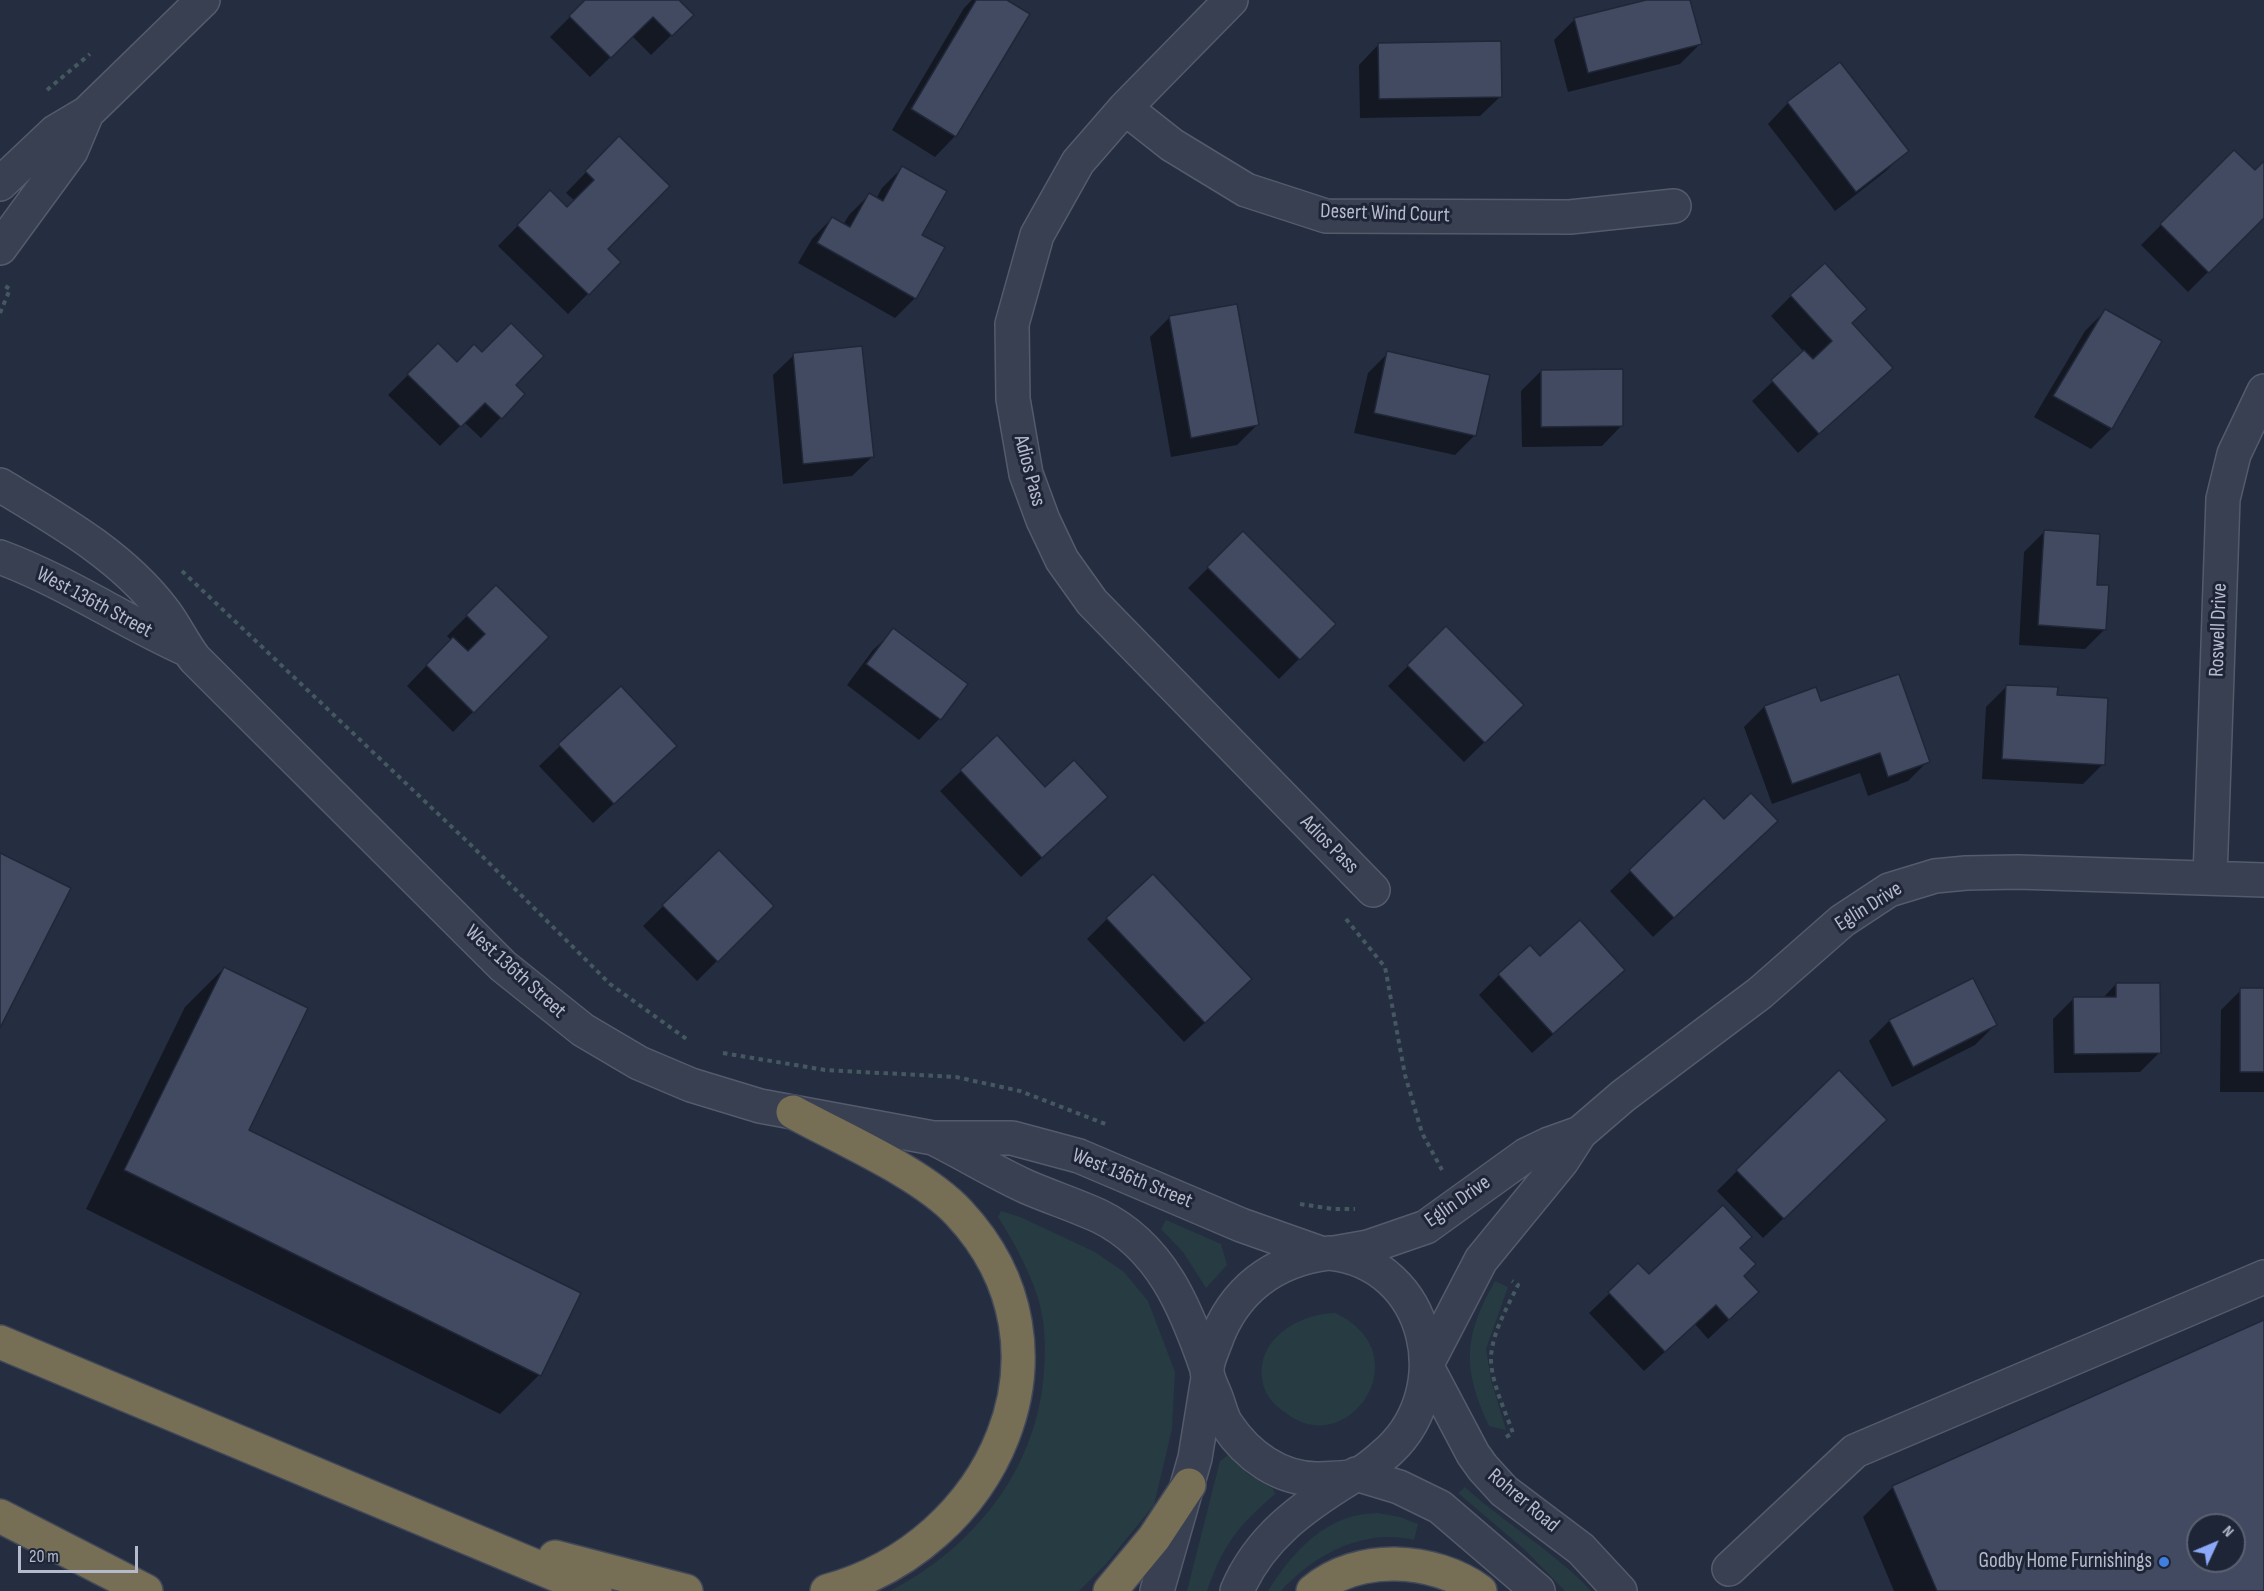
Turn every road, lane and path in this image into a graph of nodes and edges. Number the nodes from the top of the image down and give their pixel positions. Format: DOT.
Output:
graph roads {
  1 [pos="203,0"];
  2 [pos="1231,0"];
  3 [pos="94,50"];
  4 [pos="41,96"];
  5 [pos="1125,108"];
  6 [pos="87,113"];
  7 [pos="0,184"];
  8 [pos="1674,206"];
  9 [pos="0,248"];
  10 [pos="10,289"];
  11 [pos="0,313"];
  12 [pos="2264,391"];
  13 [pos="0,485"];
  14 [pos="0,557"];
  15 [pos="174,564"];
  16 [pos="188,650"];
  17 [pos="2210,878"];
  18 [pos="2264,880"];
  19 [pos="1373,890"];
  20 [pos="1341,913"];
  21 [pos="694,1044"];
  22 [pos="715,1052"];
  23 [pos="793,1112"];
  24 [pos="1117,1129"];
  25 [pos="1580,1133"];
  26 [pos="933,1138"];
  27 [pos="1445,1174"];
  28 [pos="1296,1203"];
  29 [pos="1358,1208"];
  30 [pos="1326,1254"];
  31 [pos="2264,1277"];
  32 [pos="1518,1285"];
  33 [pos="0,1342"];
  34 [pos="1427,1365"];
  35 [pos="1208,1372"];
  36 [pos="1496,1443"];
  37 [pos="1355,1475"];
  38 [pos="1189,1485"];
  39 [pos="0,1516"];
  40 [pos="468,1537"];
  41 [pos="1730,1569"];
  42 [pos="146,1591"];
  43 [pos="595,1591"];
  44 [pos="686,1591"];
  45 [pos="827,1591"];
  46 [pos="1110,1591"];
  47 [pos="1157,1591"];
  48 [pos="1238,1591"];
  49 [pos="1313,1591"];
  50 [pos="1480,1591"];
  51 [pos="1538,1591"];
  52 [pos="1620,1591"];
  1 -- 6 [label="street"];
  2 -- 5 [label="street, Adios Pass"];
  3 -- 4 [label="path"];
  5 -- 8 [label="street, Desert Wind Court"];
  5 -- 19 [label="street, Adios Pass"];
  6 -- 7 [label="street"];
  6 -- 9 [label="street"];
  10 -- 11 [label="path"];
  12 -- 17 [label="street, Roswell Drive"];
  13 -- 16 [label="street, West 136th Street"];
  14 -- 16 [label="street, West 136th Street"];
  15 -- 21 [label="path"];
  16 -- 23 [label="street, West 136th Street"];
  17 -- 18 [label="street, Eglin Drive"];
  17 -- 25 [label="street, Eglin Drive"];
  20 -- 27 [label="path"];
  22 -- 24 [label="path"];
  23 -- 26 [label="street, West 136th Street"];
  23 -- 45 [label="highway"];
  25 -- 30 [label="street, Eglin Drive"];
  25 -- 34 [label="street, Eglin Drive"];
  26 -- 30 [label="street, West 136th Street"];
  26 -- 35 [label="street, West 136th Street"];
  28 -- 29 [label="path"];
  30 -- 34 [label="street, West 136th Street"];
  30 -- 35 [label="street, Eglin Drive"];
  31 -- 41 [label="street"];
  32 -- 36 [label="path"];
  33 -- 40 [label="highway"];
  34 -- 37 [label="street"];
  34 -- 52 [label="street, Rohrer Road"];
  35 -- 37 [label="street"];
  35 -- 38 [label="street, West 136th Street"];
  37 -- 48 [label="street"];
  37 -- 51 [label="street"];
  38 -- 46 [label="highway"];
  38 -- 47 [label="street, West 136th Street"];
  39 -- 42 [label="highway"];
  40 -- 43 [label="highway"];
  40 -- 44 [label="highway"];
  49 -- 50 [label="highway"];
}
